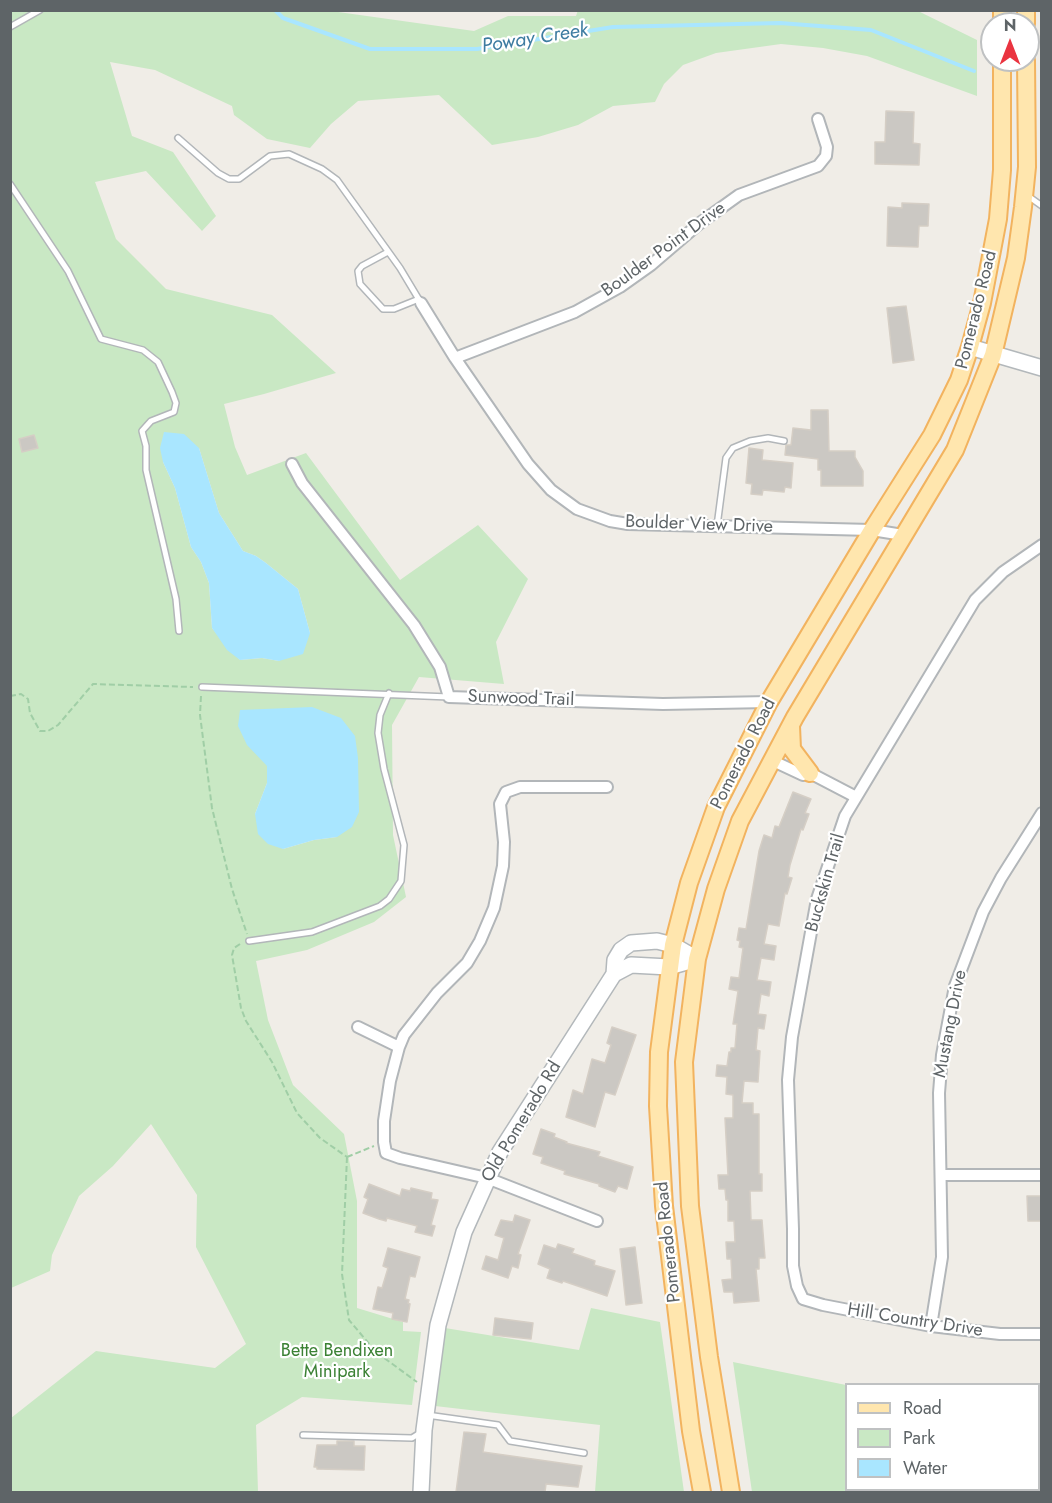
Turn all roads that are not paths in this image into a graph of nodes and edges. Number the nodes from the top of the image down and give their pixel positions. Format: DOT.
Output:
graph roads {
  1 [pos="40,10"];
  2 [pos="10,27"];
  3 [pos="1002,72"];
  4 [pos="1026,72"];
  5 [pos="818,119"];
  6 [pos="178,138"];
  7 [pos="10,184"];
  8 [pos="1024,194"];
  9 [pos="1041,206"];
  10 [pos="388,252"];
  11 [pos="420,301"];
  12 [pos="970,347"];
  13 [pos="993,355"];
  14 [pos="455,357"];
  15 [pos="1041,368"];
  16 [pos="784,441"];
  17 [pos="292,464"];
  18 [pos="717,526"];
  19 [pos="872,530"];
  20 [pos="903,535"];
  21 [pos="1041,545"];
  22 [pos="179,631"];
  23 [pos="202,687"];
  24 [pos="389,693"];
  25 [pos="449,697"];
  26 [pos="769,702"];
  27 [pos="791,723"];
  28 [pos="771,760"];
  29 [pos="810,772"];
  30 [pos="607,788"];
  31 [pos="856,797"];
  32 [pos="1041,813"];
  33 [pos="249,941"];
  34 [pos="672,945"];
  35 [pos="697,959"];
  36 [pos="669,967"];
  37 [pos="614,974"];
  38 [pos="358,1027"];
  39 [pos="399,1047"];
  40 [pos="942,1175"];
  41 [pos="1041,1175"];
  42 [pos="487,1178"];
  43 [pos="597,1221"];
  44 [pos="797,1286"];
  45 [pos="932,1326"];
  46 [pos="1041,1334"];
  47 [pos="425,1422"];
  48 [pos="303,1435"];
  49 [pos="584,1453"];
  50 [pos="421,1492"];
  51 [pos="702,1492"];
  52 [pos="731,1492"];
  1 -- 2 [label="lane"];
  3 -- 12 [label="main road, Pomerado Road"];
  4 -- 8 [label="main road, Pomerado Road"];
  5 -- 14 [label="street, Boulder Point Drive"];
  6 -- 10 [label="lane"];
  7 -- 22 [label="lane"];
  8 -- 9 [label="lane"];
  8 -- 13 [label="main road, Pomerado Road"];
  10 -- 11 [label="lane"];
  10 -- 11 [label="lane"];
  11 -- 14 [label="street, Boulder View Drive"];
  12 -- 13 [label="street"];
  12 -- 19 [label="main road, Pomerado Road"];
  13 -- 15 [label="street"];
  13 -- 20 [label="main road, Pomerado Road"];
  14 -- 18 [label="street, Boulder View Drive"];
  16 -- 18 [label="lane"];
  17 -- 25 [label="street, Sunwood Trail"];
  18 -- 19 [label="street, Boulder View Drive"];
  19 -- 20 [label="street, Boulder View Drive"];
  19 -- 26 [label="main road, Pomerado Road"];
  20 -- 27 [label="main road, Pomerado Road"];
  21 -- 31 [label="street, Buckskin Trail"];
  23 -- 24 [label="lane"];
  24 -- 25 [label="lane"];
  24 -- 33 [label="lane"];
  25 -- 26 [label="street, Sunwood Trail"];
  26 -- 28 [label="main road"];
  26 -- 34 [label="main road, Pomerado Road"];
  27 -- 28 [label="main road, Pomerado Road"];
  27 -- 29 [label="main road"];
  28 -- 29 [label="street"];
  28 -- 35 [label="main road, Pomerado Road"];
  29 -- 31 [label="street"];
  30 -- 39 [label="street"];
  31 -- 44 [label="street, Buckskin Trail"];
  32 -- 40 [label="street, Mustang Drive"];
  34 -- 35 [label="street, Old Pomerado Rd"];
  34 -- 36 [label="main road, Pomerado Road"];
  34 -- 37 [label="street, Old Pomerado Rd"];
  35 -- 36 [label="street"];
  35 -- 52 [label="main road, Pomerado Road"];
  36 -- 37 [label="street"];
  36 -- 51 [label="main road, Pomerado Road"];
  37 -- 42 [label="street, Old Pomerado Rd"];
  38 -- 39 [label="street"];
  39 -- 42 [label="street"];
  40 -- 41 [label="street"];
  40 -- 45 [label="street, Mustang Drive"];
  42 -- 43 [label="street"];
  42 -- 47 [label="street, Old Pomerado Rd"];
  44 -- 45 [label="street, Hill Country Drive"];
  45 -- 46 [label="street, Hill Country Drive"];
  47 -- 48 [label="lane"];
  47 -- 49 [label="lane"];
  47 -- 50 [label="street, Old Pomerado Rd"];
}
